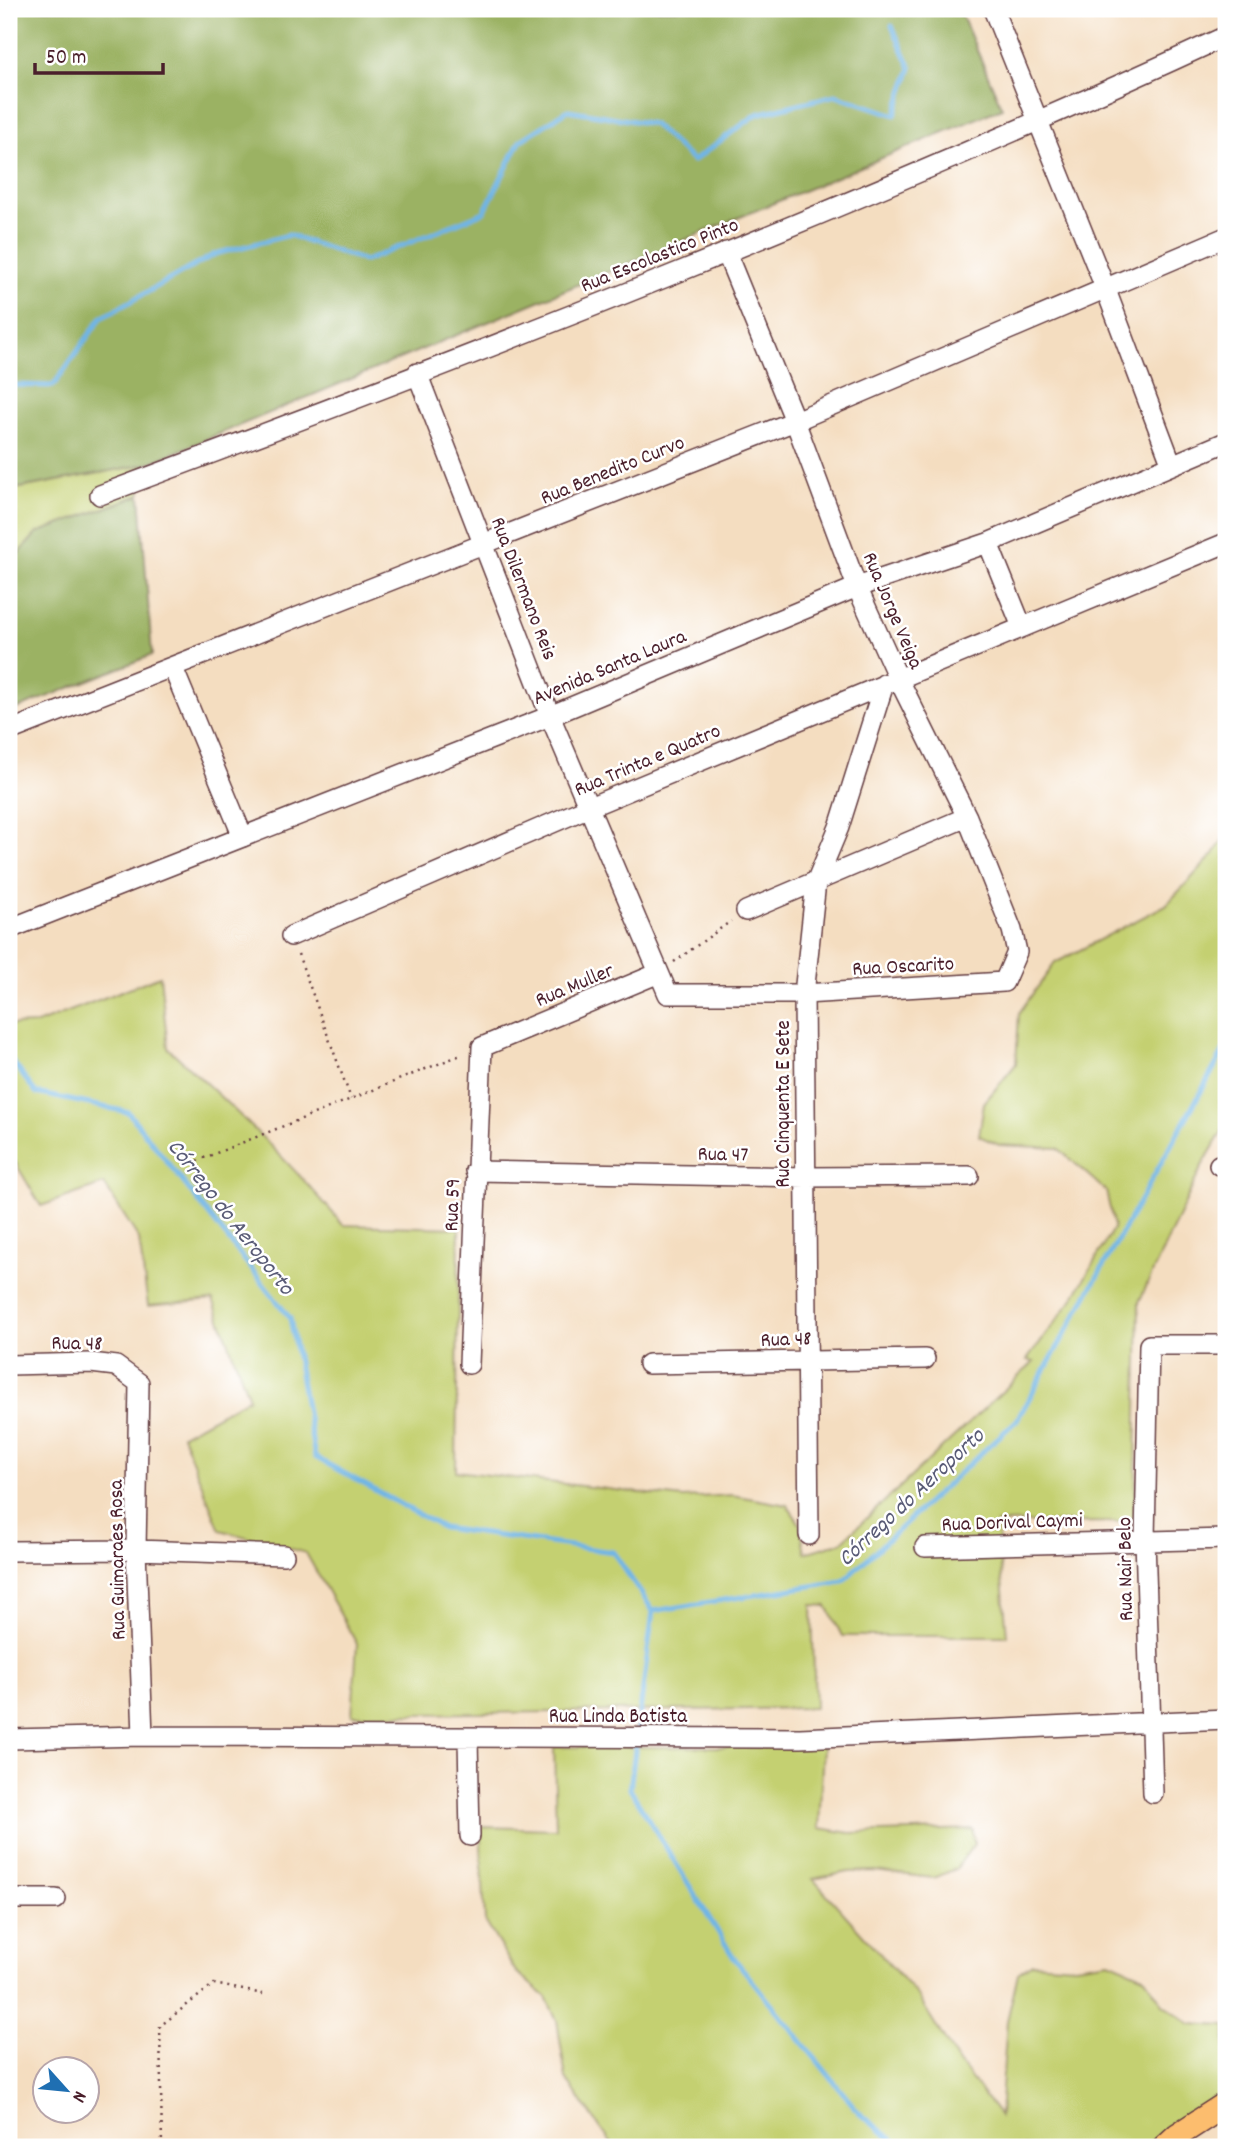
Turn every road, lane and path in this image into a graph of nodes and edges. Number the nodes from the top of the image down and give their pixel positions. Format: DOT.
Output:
graph roads {
  1 [pos="993,9"];
  2 [pos="1226,36"];
  3 [pos="1039,123"];
  4 [pos="1226,237"];
  5 [pos="726,252"];
  6 [pos="1106,289"];
  7 [pos="417,373"];
  8 [pos="795,421"];
  9 [pos="1226,442"];
  10 [pos="1172,465"];
  11 [pos="100,495"];
  12 [pos="1226,542"];
  13 [pos="988,543"];
  14 [pos="484,544"];
  15 [pos="857,587"];
  16 [pos="1022,628"];
  17 [pos="173,668"];
  18 [pos="891,681"];
  19 [pos="550,716"];
  20 [pos="9,731"];
  21 [pos="587,808"];
  22 [pos="967,817"];
  23 [pos="243,837"];
  24 [pos="816,882"];
  25 [pos="746,911"];
  26 [pos="9,929"];
  27 [pos="291,936"];
  28 [pos="659,973"];
  29 [pos="1004,982"];
  30 [pos="804,994"];
  31 [pos="482,1047"];
  32 [pos="351,1099"];
  33 [pos="184,1166"];
  34 [pos="475,1171"];
  35 [pos="969,1176"];
  36 [pos="806,1177"];
  37 [pos="1226,1345"];
  38 [pos="925,1359"];
  39 [pos="808,1360"];
  40 [pos="468,1364"];
  41 [pos="648,1364"];
  42 [pos="9,1365"];
  43 [pos="139,1383"];
  44 [pos="809,1535"];
  45 [pos="1145,1539"];
  46 [pos="1226,1539"];
  47 [pos="925,1547"];
  48 [pos="136,1550"];
  49 [pos="9,1551"];
  50 [pos="284,1555"];
  51 [pos="1226,1719"];
  52 [pos="1151,1720"];
  53 [pos="143,1736"];
  54 [pos="468,1738"];
  55 [pos="9,1739"];
  56 [pos="1153,1793"];
  57 [pos="470,1836"];
  58 [pos="9,1899"];
  59 [pos="56,1899"];
  60 [pos="262,1994"];
  61 [pos="1226,2104"];
  62 [pos="162,2147"];
  63 [pos="1165,2147"];
  1 -- 3 [label="street"];
  2 -- 3 [label="street, Rua Escolastico Pinto"];
  3 -- 5 [label="street, Rua Escolastico Pinto"];
  3 -- 6 [label="street"];
  4 -- 6 [label="street, Rua Benedito Curvo"];
  5 -- 7 [label="street, Rua Escolastico Pinto"];
  5 -- 8 [label="street, Rua Jorge Veiga"];
  6 -- 8 [label="street, Rua Benedito Curvo"];
  6 -- 10 [label="street"];
  7 -- 11 [label="street, Rua Escolastico Pinto"];
  7 -- 14 [label="street, Rua Dilermano Reis"];
  8 -- 14 [label="street, Rua Benedito Curvo"];
  8 -- 15 [label="street, Rua Jorge Veiga"];
  9 -- 10 [label="street, Avenida Santa Laura"];
  10 -- 13 [label="street, Avenida Santa Laura"];
  12 -- 16 [label="street, Rua Trinta e Quatro"];
  13 -- 15 [label="street, Avenida Santa Laura"];
  13 -- 16 [label="street"];
  14 -- 17 [label="street, Rua Benedito Curvo"];
  14 -- 19 [label="street, Rua Dilermano Reis"];
  15 -- 18 [label="street, Rua Jorge Veiga"];
  15 -- 19 [label="street, Avenida Santa Laura"];
  16 -- 18 [label="street, Rua Trinta e Quatro"];
  17 -- 20 [label="street, Rua Benedito Curvo"];
  17 -- 23 [label="street"];
  18 -- 21 [label="street, Rua Trinta e Quatro"];
  18 -- 22 [label="street, Rua Jorge Veiga"];
  18 -- 24 [label="street, Rua Cinquenta E Sete"];
  19 -- 21 [label="street, Rua Dilermano Reis"];
  19 -- 23 [label="street, Avenida Santa Laura"];
  21 -- 27 [label="street, Rua Trinta e Quatro"];
  21 -- 28 [label="street, Rua Dilermano Reis"];
  22 -- 24 [label="street"];
  22 -- 29 [label="street, Rua Jorge Veiga"];
  23 -- 26 [label="street, Avenida Santa Laura"];
  24 -- 25 [label="street"];
  24 -- 30 [label="street, Rua Cinquenta E Sete"];
  25 -- 28 [label="path"];
  27 -- 32 [label="path"];
  28 -- 30 [label="street, Rua Oscarito"];
  28 -- 31 [label="street, Rua Muller"];
  29 -- 30 [label="street, Rua Oscarito"];
  30 -- 36 [label="street, Rua Cinquenta E Sete"];
  31 -- 32 [label="path"];
  31 -- 34 [label="street, Rua 59"];
  32 -- 33 [label="path"];
  34 -- 36 [label="street, Rua 47"];
  34 -- 40 [label="street, Rua 59"];
  35 -- 36 [label="street, Rua 47"];
  36 -- 39 [label="street, Rua Cinquenta E Sete"];
  37 -- 45 [label="street, Rua Nair Belo"];
  38 -- 39 [label="street, Rua 48"];
  39 -- 41 [label="street, Rua 48"];
  39 -- 44 [label="street, Rua Cinquenta E Sete"];
  42 -- 43 [label="street, Rua 48"];
  43 -- 48 [label="street, Rua Guimaraes Rosa"];
  45 -- 46 [label="street, Rua Dorival Caymi"];
  45 -- 47 [label="street, Rua Dorival Caymi"];
  45 -- 52 [label="street, Rua Nair Belo"];
  48 -- 49 [label="street"];
  48 -- 50 [label="street"];
  48 -- 53 [label="street, Rua Guimaraes Rosa"];
  51 -- 52 [label="street, Rua Linda Batista"];
  52 -- 54 [label="street, Rua Linda Batista"];
  52 -- 56 [label="street, Rua Nair Belo"];
  53 -- 54 [label="street, Rua Linda Batista"];
  53 -- 55 [label="street, Rua Linda Batista"];
  54 -- 57 [label="street"];
  58 -- 59 [label="street"];
  60 -- 62 [label="path"];
  61 -- 63 [label="main road"];
}
